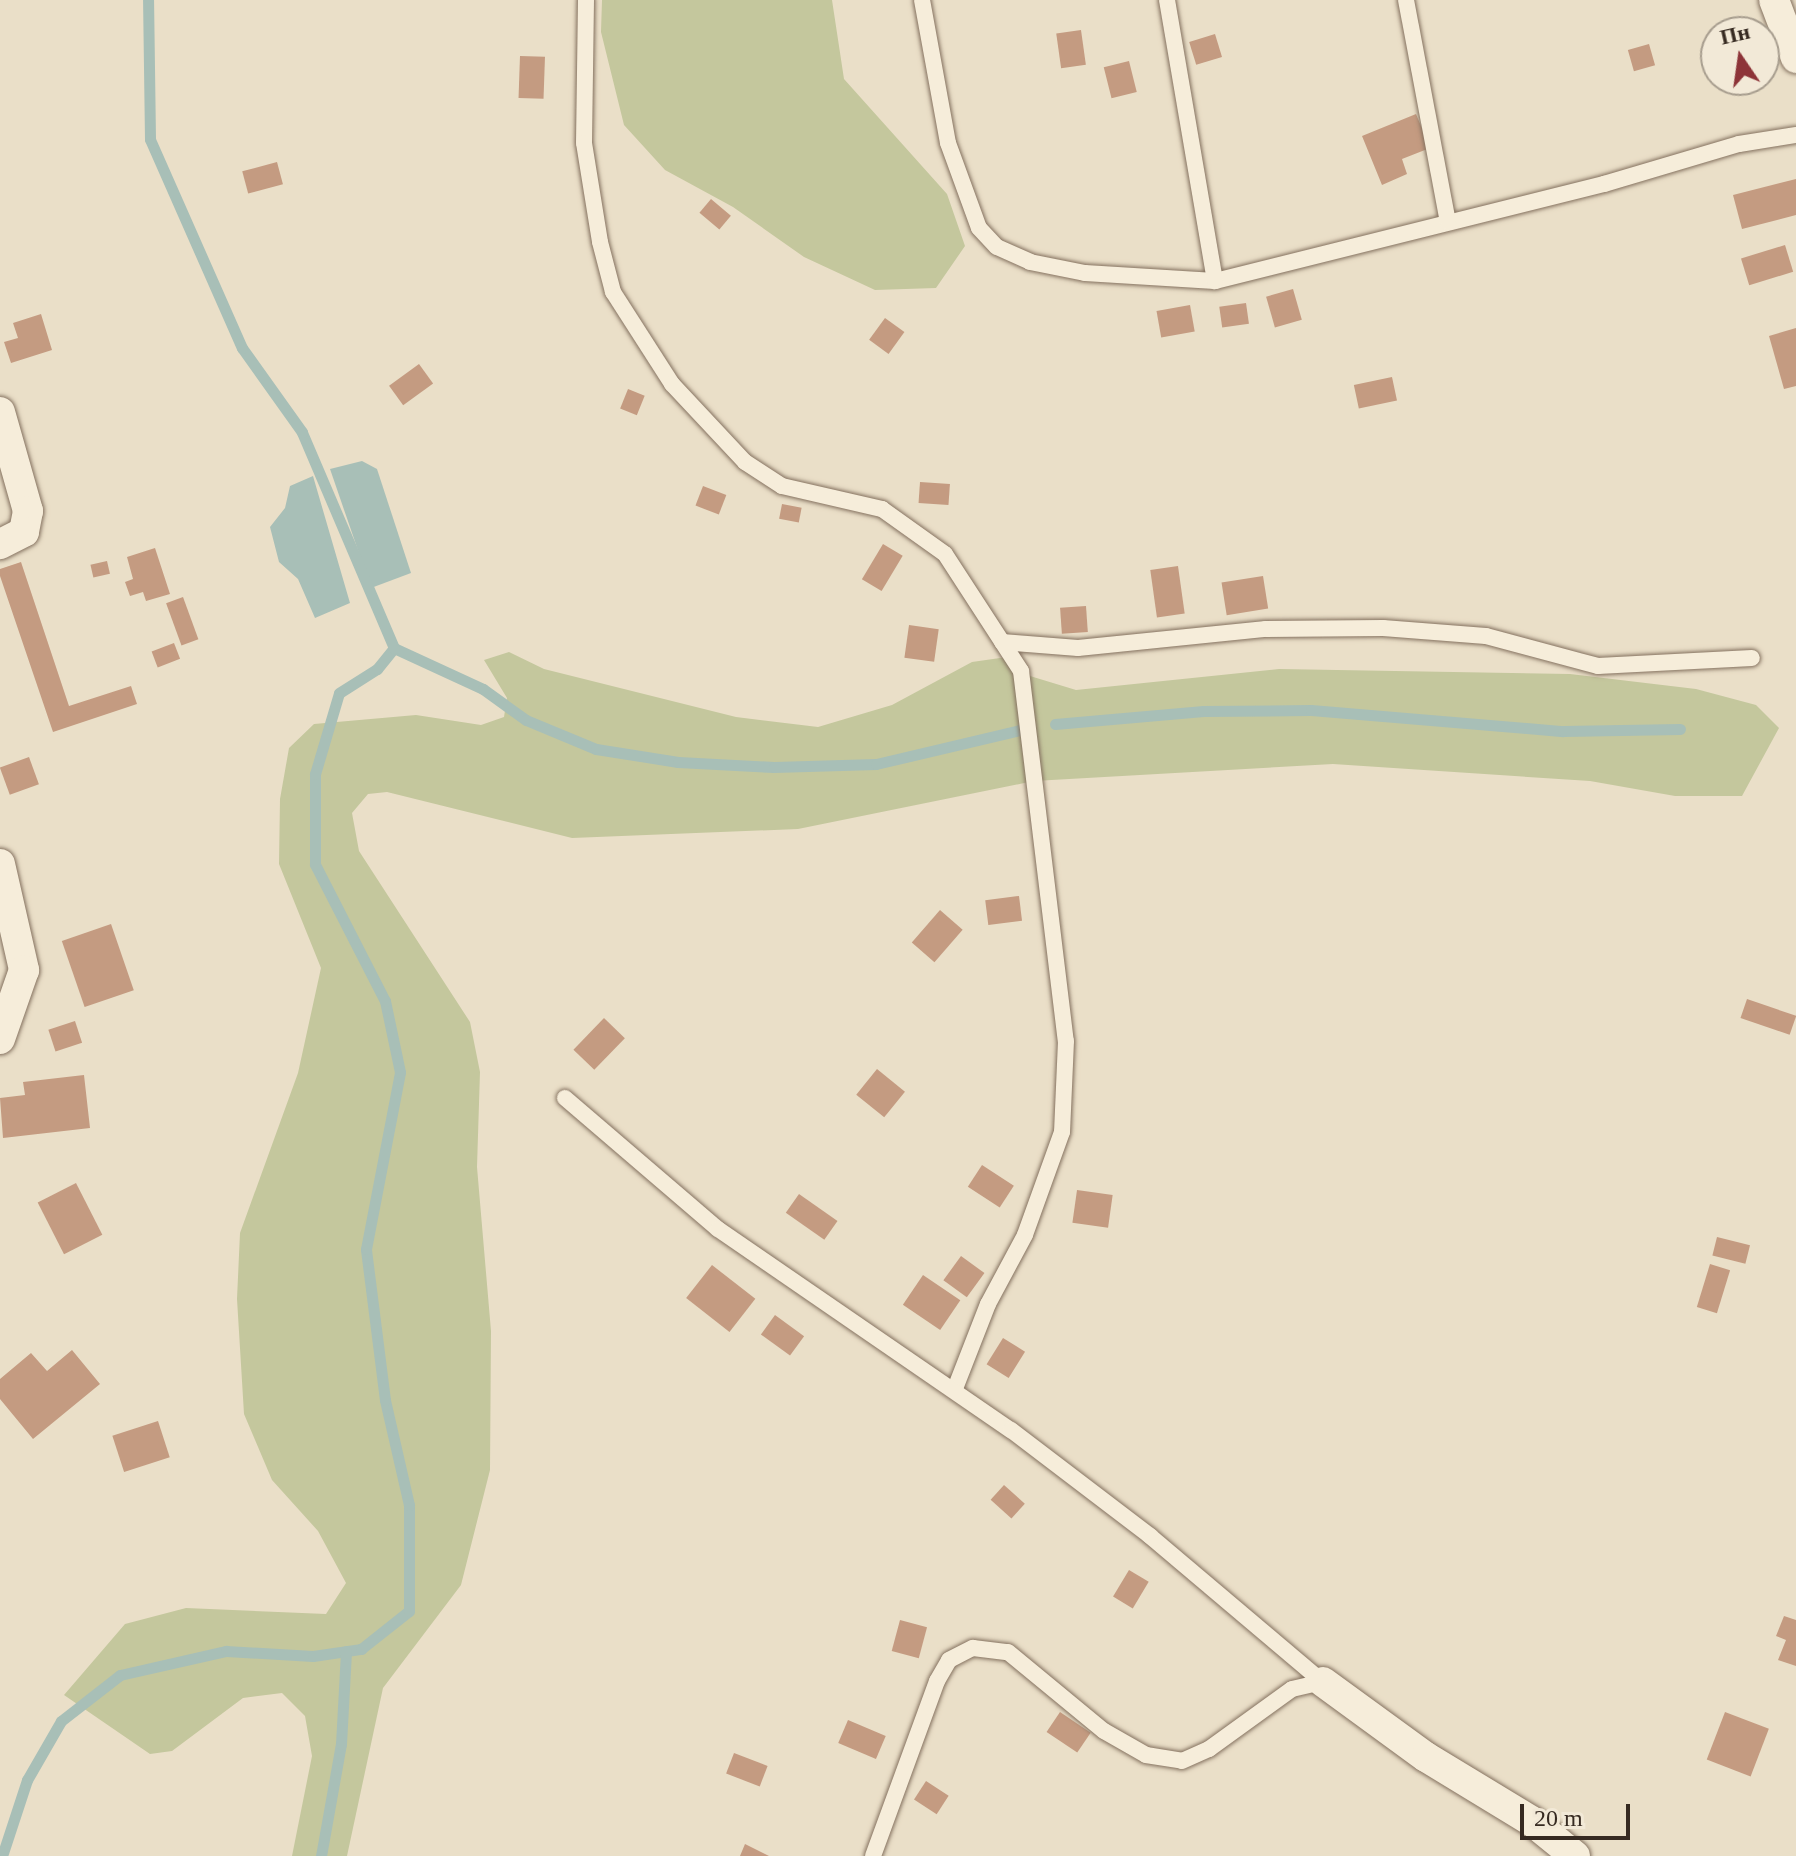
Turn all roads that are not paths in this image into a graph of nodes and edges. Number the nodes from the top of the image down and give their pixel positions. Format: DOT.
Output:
graph roads {
  1 [pos="586,0"];
  2 [pos="922,0"];
  3 [pos="1167,0"];
  4 [pos="1406,0"];
  5 [pos="1774,0"];
  6 [pos="1796,58"];
  7 [pos="1796,135"];
  8 [pos="1448,222"];
  9 [pos="1215,281"];
  10 [pos="0,412"];
  11 [pos="0,544"];
  12 [pos="1002,642"];
  13 [pos="1752,658"];
  14 [pos="0,864"];
  15 [pos="0,1039"];
  16 [pos="565,1098"];
  17 [pos="954,1391"];
  18 [pos="1323,1682"];
  19 [pos="873,1856"];
  20 [pos="1575,1856"];
  1 -- 12 [label="lane"];
  2 -- 9 [label="lane"];
  3 -- 9 [label="lane"];
  4 -- 8 [label="lane"];
  5 -- 6 [label="street"];
  7 -- 8 [label="lane"];
  8 -- 9 [label="lane"];
  10 -- 11 [label="street"];
  12 -- 13 [label="lane"];
  12 -- 17 [label="lane"];
  14 -- 15 [label="street"];
  16 -- 17 [label="lane"];
  17 -- 18 [label="lane"];
  18 -- 19 [label="lane"];
  18 -- 20 [label="street"];
}
